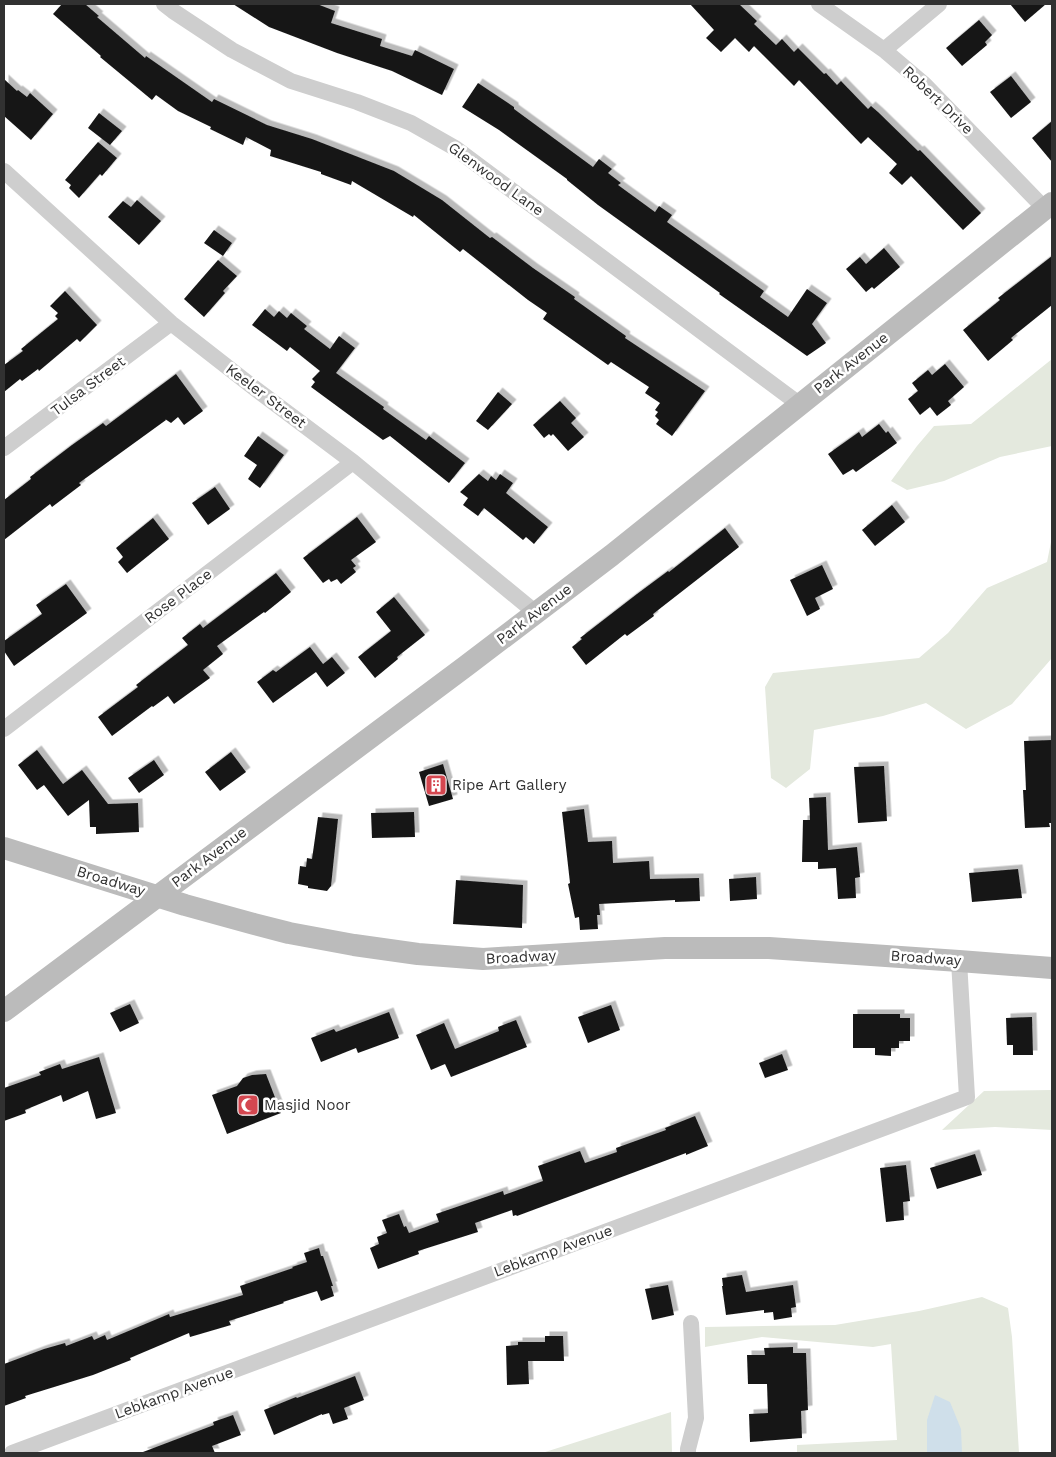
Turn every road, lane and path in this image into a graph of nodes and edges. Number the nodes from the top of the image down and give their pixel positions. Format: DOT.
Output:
graph roads {
  1 [pos="164,4"];
  2 [pos="819,4"];
  3 [pos="939,4"];
  4 [pos="884,50"];
  5 [pos="4,171"];
  6 [pos="1049,206"];
  7 [pos="171,323"];
  8 [pos="799,404"];
  9 [pos="4,448"];
  10 [pos="353,462"];
  11 [pos="536,613"];
  12 [pos="4,729"];
  13 [pos="4,848"];
  14 [pos="157,896"];
  15 [pos="959,960"];
  16 [pos="1052,968"];
  17 [pos="4,1011"];
  18 [pos="691,1323"];
  19 [pos="12,1453"];
  20 [pos="688,1453"];
  1 -- 8 [label="street, Glenwood Lane"];
  2 -- 4 [label="street, Robert Drive"];
  3 -- 4 [label="street"];
  4 -- 6 [label="street, Robert Drive"];
  5 -- 7 [label="street, Keeler Street"];
  6 -- 8 [label="main road, Park Avenue"];
  7 -- 9 [label="street, Tulsa Street"];
  7 -- 10 [label="street, Keeler Street"];
  8 -- 11 [label="main road, Park Avenue"];
  10 -- 11 [label="street, Keeler Street"];
  10 -- 12 [label="street, Rose Place"];
  11 -- 14 [label="main road, Park Avenue"];
  13 -- 14 [label="main road, Broadway"];
  14 -- 15 [label="main road, Broadway"];
  14 -- 17 [label="main road, Park Avenue"];
  15 -- 16 [label="main road, Broadway"];
  15 -- 19 [label="street, Lebkamp Avenue"];
  18 -- 20 [label="street"];
}
